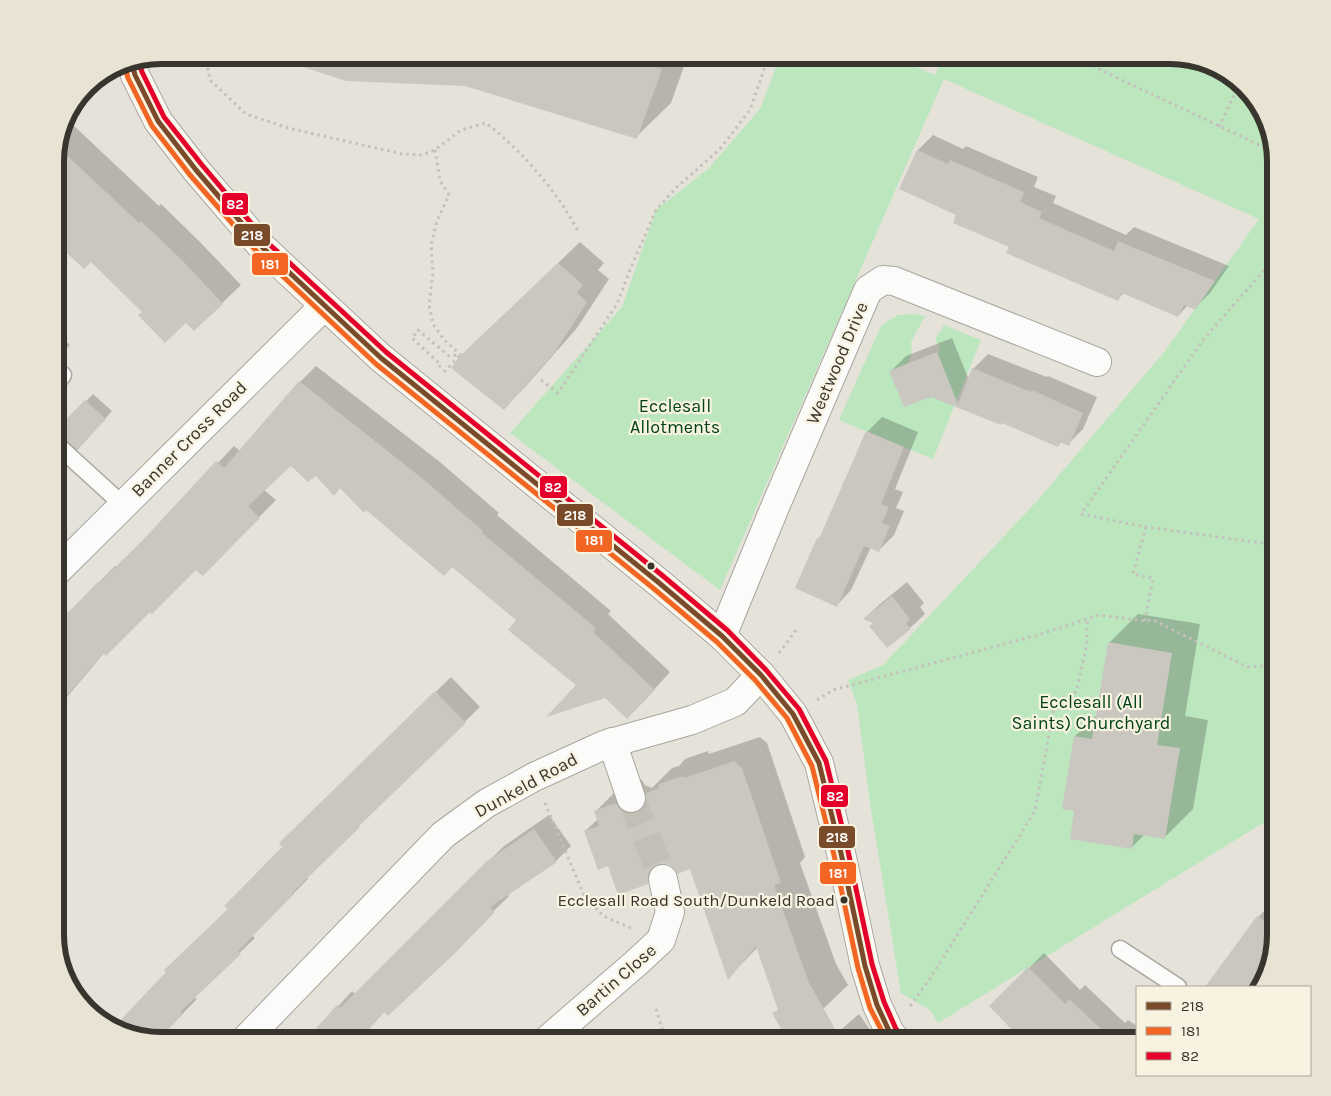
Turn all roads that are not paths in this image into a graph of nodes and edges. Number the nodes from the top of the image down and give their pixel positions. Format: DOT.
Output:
graph roads {
  1 [pos="133,68"];
  2 [pos="324,306"];
  3 [pos="1097,362"];
  4 [pos="64,451"];
  5 [pos="123,505"];
  6 [pos="64,564"];
  7 [pos="722,636"];
  8 [pos="761,675"];
  9 [pos="612,742"];
  10 [pos="631,798"];
  11 [pos="663,879"];
  12 [pos="1120,949"];
  13 [pos="1176,986"];
  14 [pos="253,1032"];
  15 [pos="556,1032"];
  16 [pos="890,1032"];
  1 -- 2 [label="street"];
  2 -- 5 [label="street, Banner Cross Road"];
  2 -- 7 [label="street"];
  3 -- 7 [label="street, Weetwood Drive"];
  4 -- 5 [label="lane"];
  5 -- 6 [label="street, Banner Cross Road"];
  7 -- 8 [label="street"];
  8 -- 9 [label="street, Dunkeld Road"];
  8 -- 16 [label="street"];
  9 -- 10 [label="street"];
  9 -- 14 [label="street, Dunkeld Road"];
  11 -- 15 [label="street, Bartin Close"];
  12 -- 13 [label="lane"];
}
